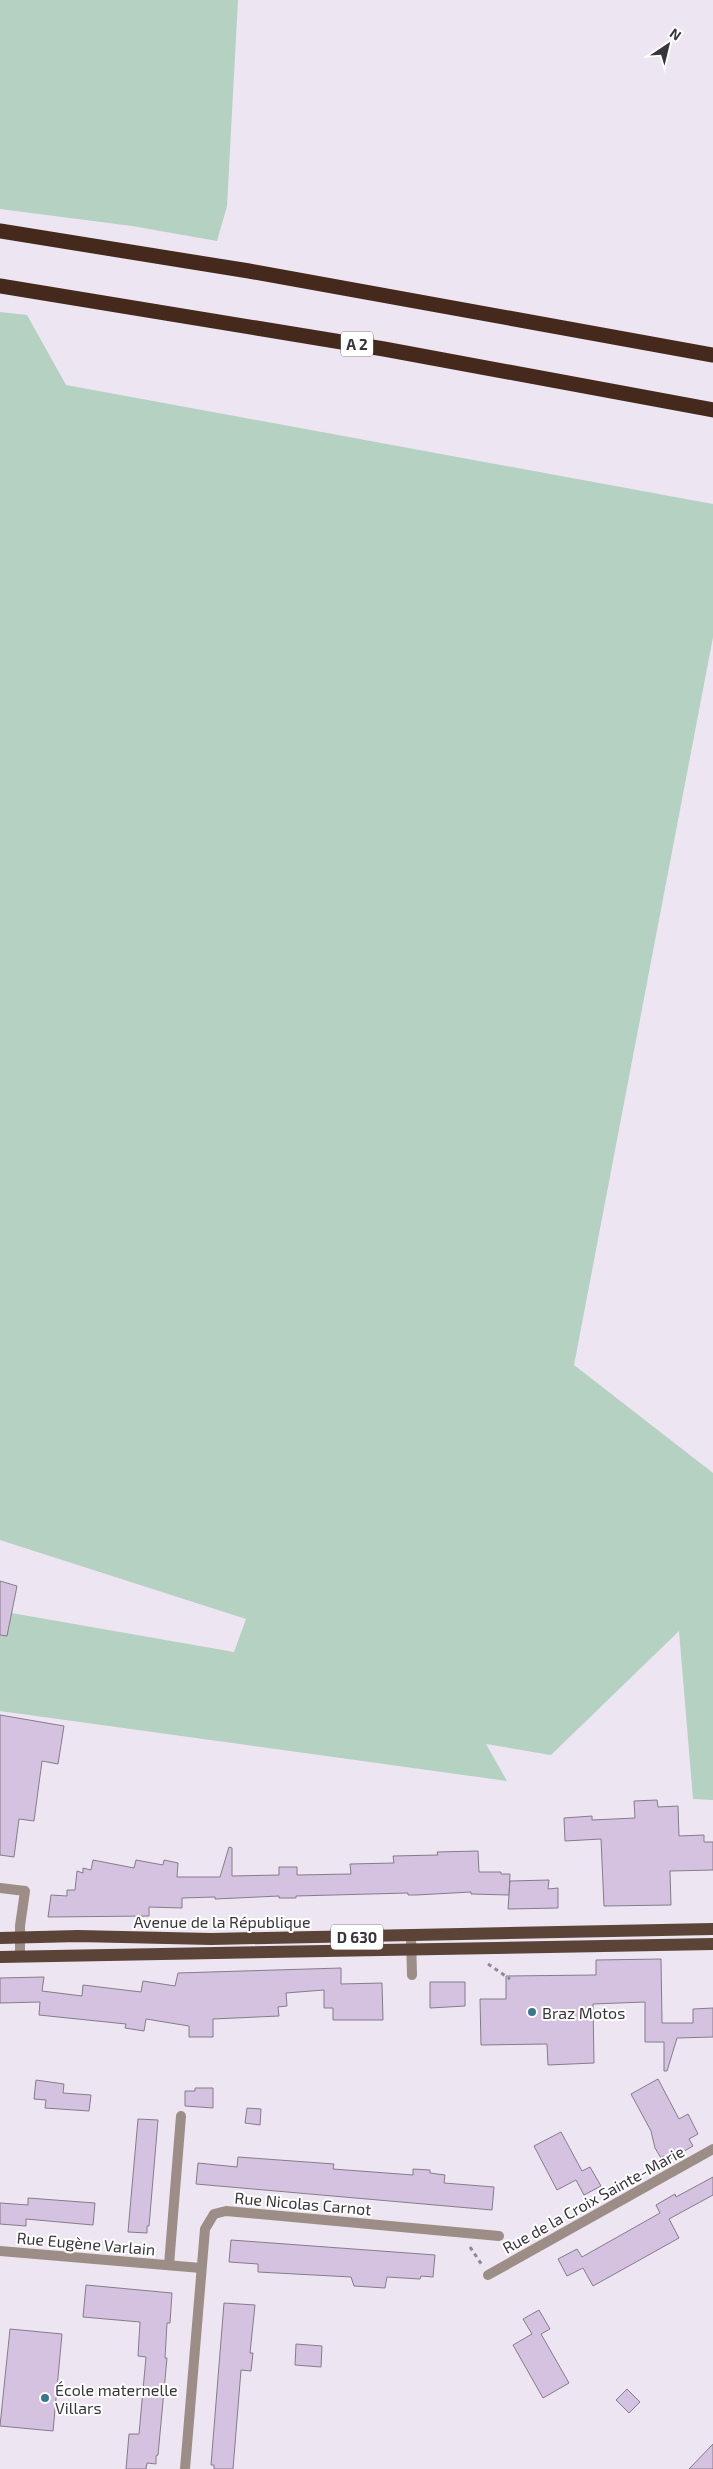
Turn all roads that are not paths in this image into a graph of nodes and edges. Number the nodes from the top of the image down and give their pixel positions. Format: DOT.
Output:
graph roads {
  1 [pos="0,231"];
  2 [pos="0,286"];
  3 [pos="713,355"];
  4 [pos="713,410"];
  5 [pos="0,1888"];
  6 [pos="713,1929"];
  7 [pos="411,1936"];
  8 [pos="20,1937"];
  9 [pos="0,1938"];
  10 [pos="713,1944"];
  11 [pos="411,1949"];
  12 [pos="0,1957"];
  13 [pos="20,1957"];
  14 [pos="412,1975"];
  15 [pos="182,2116"];
  16 [pos="713,2149"];
  17 [pos="499,2236"];
  18 [pos="0,2251"];
  19 [pos="169,2265"];
  20 [pos="201,2268"];
  21 [pos="488,2275"];
  22 [pos="185,2469"];
  1 -- 3 [label="highway"];
  2 -- 4 [label="highway, A 2"];
  5 -- 8 [label="street"];
  6 -- 7 [label="main road, Avenue de la République / D 630"];
  7 -- 8 [label="main road, Avenue de la République / D 630"];
  7 -- 11 [label="street"];
  8 -- 9 [label="main road, Avenue de la République / D 630"];
  8 -- 13 [label="street"];
  10 -- 11 [label="main road, Avenue de la République / D 630"];
  11 -- 13 [label="main road, Avenue de la République / D 630"];
  11 -- 14 [label="street"];
  12 -- 13 [label="main road, Avenue de la République / D 630"];
  15 -- 19 [label="street, Rue Eugène Varlain"];
  16 -- 21 [label="street, Rue de la Croix Sainte-Marie"];
  17 -- 20 [label="street, Rue Nicolas Carnot"];
  18 -- 19 [label="street, Rue Eugène Varlain"];
  19 -- 20 [label="street, Rue Eugène Varlain"];
  20 -- 22 [label="street, Rue Nicolas Carnot"];
}
